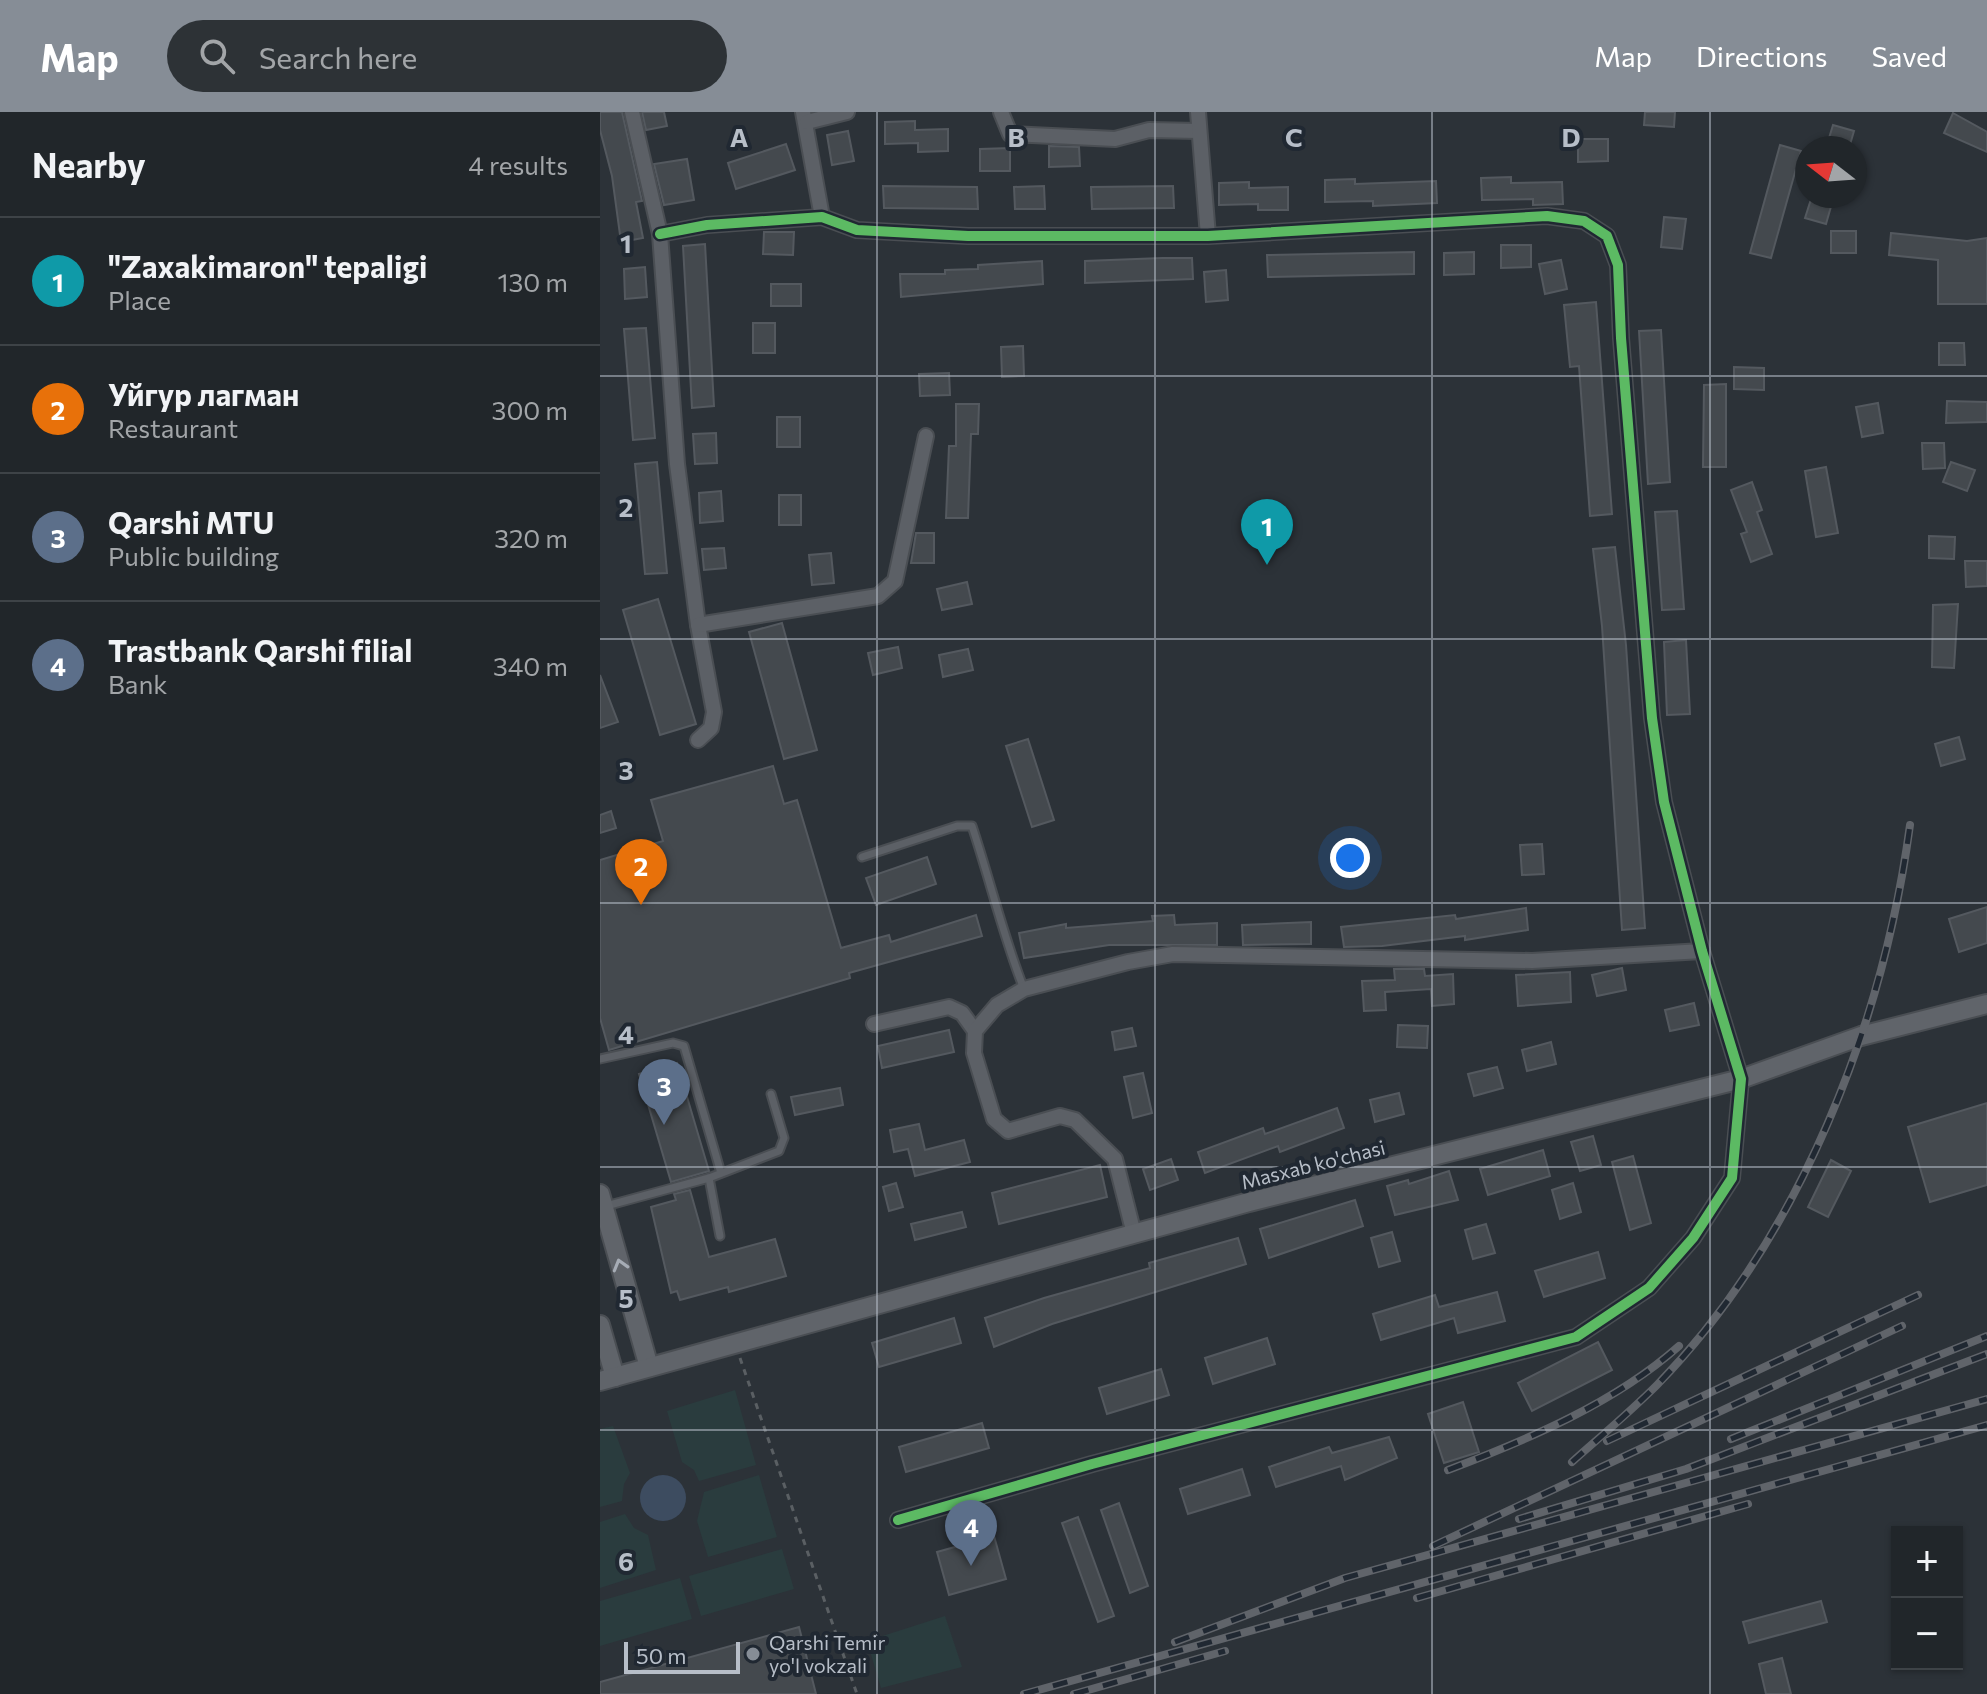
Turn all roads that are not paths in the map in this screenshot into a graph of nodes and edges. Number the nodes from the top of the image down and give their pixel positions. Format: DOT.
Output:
graph roads {
  1 [pos="632,112"];
  2 [pos="847,112"];
  3 [pos="1001,112"];
  4 [pos="1198,112"];
  5 [pos="805,117"];
  6 [pos="1199,131"];
  7 [pos="822,217"];
  8 [pos="660,234"];
  9 [pos="1208,236"];
  10 [pos="926,436"];
  11 [pos="698,625"];
  12 [pos="698,740"];
  13 [pos="862,857"];
  14 [pos="1702,951"];
  15 [pos="1024,989"];
  16 [pos="1987,1004"];
  17 [pos="874,1024"];
  18 [pos="975,1031"];
  19 [pos="600,1059"];
  20 [pos="1741,1079"];
  21 [pos="771,1094"];
  22 [pos="721,1173"];
  23 [pos="709,1178"];
  24 [pos="602,1200"];
  25 [pos="1134,1234"];
  26 [pos="720,1236"];
  27 [pos="600,1325"];
  28 [pos="649,1367"];
  29 [pos="608,1379"];
  30 [pos="898,1520"];
  1 -- 8 [label="street"];
  2 -- 5 [label="street"];
  3 -- 6 [label="street"];
  4 -- 6 [label="street"];
  5 -- 7 [label="street"];
  6 -- 9 [label="street"];
  7 -- 8 [label="street"];
  7 -- 9 [label="street"];
  8 -- 11 [label="street"];
  9 -- 14 [label="street"];
  10 -- 11 [label="street"];
  11 -- 12 [label="street"];
  13 -- 15 [label="lane"];
  14 -- 15 [label="street"];
  14 -- 20 [label="street"];
  15 -- 18 [label="street"];
  16 -- 20 [label="main road, Masxab ko'chasi"];
  17 -- 18 [label="street"];
  18 -- 25 [label="street"];
  19 -- 22 [label="lane"];
  20 -- 25 [label="main road, Masxab ko'chasi"];
  20 -- 30 [label="street"];
  21 -- 22 [label="lane"];
  22 -- 23 [label="lane"];
  23 -- 24 [label="lane"];
  23 -- 26 [label="lane"];
  28 -- 24 [label="main road, one-way"];
  25 -- 28 [label="main road, Masxab ko'chasi"];
  27 -- 29 [label="main road"];
  28 -- 29 [label="main road, Masxab ko'chasi"];
}
